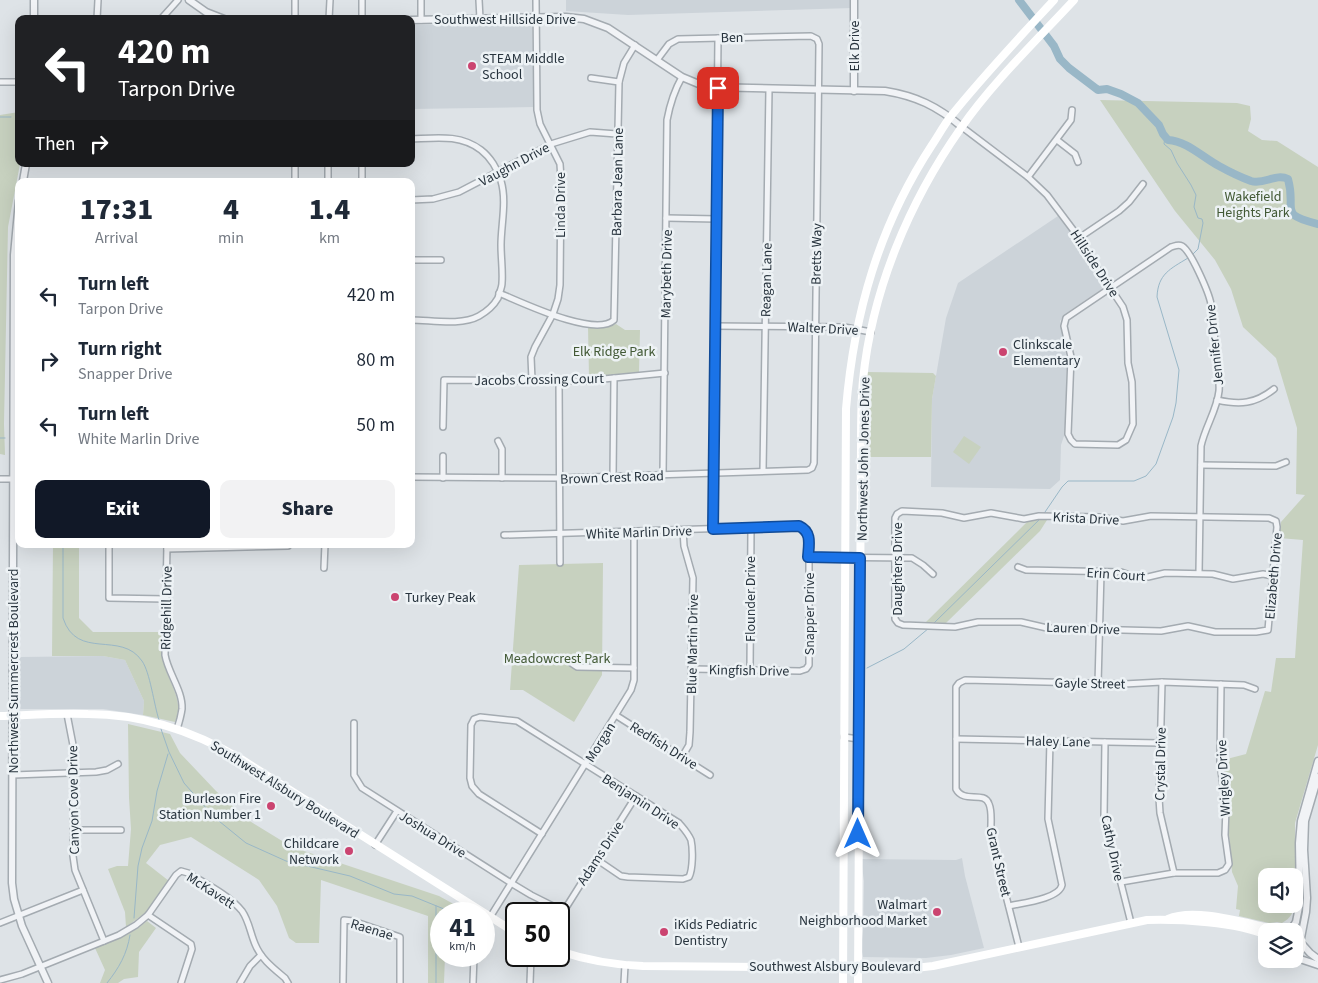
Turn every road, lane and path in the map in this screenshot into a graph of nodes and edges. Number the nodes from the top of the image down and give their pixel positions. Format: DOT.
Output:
graph roads {
  1 [pos="34,0"];
  2 [pos="98,0"];
  3 [pos="178,0"];
  4 [pos="189,0"];
  5 [pos="295,0"];
  6 [pos="330,0"];
  7 [pos="362,0"];
  8 [pos="421,0"];
  9 [pos="479,0"];
  10 [pos="536,0"];
  11 [pos="854,0"];
  12 [pos="1074,0"];
  13 [pos="1051,3"];
  14 [pos="34,15"];
  15 [pos="97,15"];
  16 [pos="165,15"];
  17 [pos="214,15"];
  18 [pos="295,15"];
  19 [pos="330,15"];
  20 [pos="362,15"];
  21 [pos="536,18"];
  22 [pos="480,19"];
  23 [pos="415,20"];
  24 [pos="421,20"];
  25 [pos="718,38"];
  26 [pos="816,39"];
  27 [pos="635,45"];
  28 [pos="657,60"];
  29 [pos="682,77"];
  30 [pos="591,78"];
  31 [pos="0,82"];
  32 [pos="15,82"];
  33 [pos="619,82"];
  34 [pos="718,88"];
  35 [pos="768,89"];
  36 [pos="819,90"];
  37 [pos="854,91"];
  38 [pos="1072,110"];
  39 [pos="950,117"];
  40 [pos="962,127"];
  41 [pos="618,134"];
  42 [pos="415,139"];
  43 [pos="1056,140"];
  44 [pos="551,144"];
  45 [pos="1078,162"];
  46 [pos="498,172"];
  47 [pos="1028,177"];
  48 [pos="1143,184"];
  49 [pos="415,200"];
  50 [pos="666,218"];
  51 [pos="717,219"];
  52 [pos="1079,238"];
  53 [pos="415,260"];
  54 [pos="441,260"];
  55 [pos="1110,288"];
  56 [pos="499,293"];
  57 [pos="553,314"];
  58 [pos="415,320"];
  59 [pos="715,326"];
  60 [pos="765,326"];
  61 [pos="815,326"];
  62 [pos="857,328"];
  63 [pos="871,332"];
  64 [pos="664,373"];
  65 [pos="614,378"];
  66 [pos="532,380"];
  67 [pos="559,380"];
  68 [pos="1274,389"];
  69 [pos="15,392"];
  70 [pos="1217,400"];
  71 [pos="444,427"];
  72 [pos="498,441"];
  73 [pos="443,456"];
  74 [pos="1286,462"];
  75 [pos="1201,465"];
  76 [pos="812,468"];
  77 [pos="764,471"];
  78 [pos="713,473"];
  79 [pos="663,475"];
  80 [pos="415,477"];
  81 [pos="613,477"];
  82 [pos="0,478"];
  83 [pos="443,478"];
  84 [pos="502,478"];
  85 [pos="560,478"];
  86 [pos="13,479"];
  87 [pos="897,514"];
  88 [pos="1200,517"];
  89 [pos="1276,521"];
  90 [pos="751,528"];
  91 [pos="713,529"];
  92 [pos="805,529"];
  93 [pos="683,530"];
  94 [pos="634,532"];
  95 [pos="560,534"];
  96 [pos="504,535"];
  97 [pos="109,548"];
  98 [pos="167,548"];
  99 [pos="325,548"];
  100 [pos="808,557"];
  101 [pos="845,557"];
  102 [pos="895,557"];
  103 [pos="860,558"];
  104 [pos="560,563"];
  105 [pos="1018,567"];
  106 [pos="324,568"];
  107 [pos="1101,572"];
  108 [pos="1199,573"];
  109 [pos="933,574"];
  110 [pos="1273,576"];
  111 [pos="166,599"];
  112 [pos="898,623"];
  113 [pos="1100,629"];
  114 [pos="1268,630"];
  115 [pos="571,663"];
  116 [pos="634,668"];
  117 [pos="692,669"];
  118 [pos="806,669"];
  119 [pos="750,670"];
  120 [pos="1162,682"];
  121 [pos="959,683"];
  122 [pos="1098,684"];
  123 [pos="1221,684"];
  124 [pos="1255,689"];
  125 [pos="67,714"];
  126 [pos="0,716"];
  127 [pos="13,716"];
  128 [pos="616,716"];
  129 [pos="354,723"];
  130 [pos="177,729"];
  131 [pos="844,737"];
  132 [pos="859,739"];
  133 [pos="956,739"];
  134 [pos="1050,740"];
  135 [pos="1105,742"];
  136 [pos="1160,743"];
  137 [pos="682,757"];
  138 [pos="1318,761"];
  139 [pos="118,764"];
  140 [pos="586,765"];
  141 [pos="73,773"];
  142 [pos="13,775"];
  143 [pos="710,776"];
  144 [pos="1318,777"];
  145 [pos="636,796"];
  146 [pos="397,811"];
  147 [pos="73,830"];
  148 [pos="121,830"];
  149 [pos="542,834"];
  150 [pos="375,845"];
  151 [pos="596,859"];
  152 [pos="1174,873"];
  153 [pos="1121,882"];
  154 [pos="511,883"];
  155 [pos="83,890"];
  156 [pos="466,902"];
  157 [pos="545,902"];
  158 [pos="568,902"];
  159 [pos="1009,906"];
  160 [pos="495,909"];
  161 [pos="148,915"];
  162 [pos="19,917"];
  163 [pos="1168,919"];
  164 [pos="1131,922"];
  165 [pos="0,923"];
  166 [pos="1295,923"];
  167 [pos="1258,926"];
  168 [pos="1303,927"];
  169 [pos="1258,933"];
  170 [pos="104,940"];
  171 [pos="1303,944"];
  172 [pos="1019,947"];
  173 [pos="570,955"];
  174 [pos="261,956"];
  175 [pos="1318,959"];
  176 [pos="1303,960"];
  177 [pos="625,965"];
  178 [pos="1318,965"];
  179 [pos="42,966"];
  180 [pos="474,967"];
  181 [pos="531,967"];
  182 [pos="844,967"];
  183 [pos="858,967"];
  184 [pos="0,980"];
  185 [pos="48,983"];
  186 [pos="181,983"];
  187 [pos="240,983"];
  188 [pos="288,983"];
  189 [pos="343,983"];
  190 [pos="400,983"];
  191 [pos="473,983"];
  192 [pos="530,983"];
  193 [pos="624,983"];
  194 [pos="843,983"];
  195 [pos="858,983"];
  1 -- 14 [label="street"];
  2 -- 15 [label="street"];
  3 -- 16 [label="street"];
  4 -- 17 [label="street"];
  5 -- 18 [label="street"];
  6 -- 19 [label="street"];
  7 -- 20 [label="street"];
  8 -- 24 [label="street"];
  9 -- 22 [label="street"];
  10 -- 21 [label="street, Linda Drive"];
  11 -- 37 [label="street, Elk Drive"];
  12 -- 40 [label="main road, Northwest John Jones Drive"];
  13 -- 39 [label="main road, Northwest John Jones Drive"];
  21 -- 22 [label="street, Southwest Hillside Drive"];
  21 -- 27 [label="street, Southwest Hillside Drive"];
  21 -- 44 [label="street, Linda Drive"];
  22 -- 24 [label="street, Southwest Hillside Drive"];
  23 -- 24 [label="street, Southwest Hillside Drive"];
  25 -- 26 [label="street, Ben"];
  25 -- 28 [label="street, Ben"];
  25 -- 34 [label="street"];
  26 -- 36 [label="street, Bretts Way"];
  27 -- 28 [label="street, Southwest Hillside Drive"];
  27 -- 33 [label="street, Barbara Jean Lane"];
  28 -- 29 [label="street, Southwest Hillside Drive"];
  29 -- 34 [label="street, Southwest Hillside Drive"];
  29 -- 50 [label="street, Marybeth Drive"];
  30 -- 33 [label="street"];
  31 -- 32 [label="street"];
  33 -- 41 [label="street, Barbara Jean Lane"];
  34 -- 35 [label="street, Southwest Hillside Drive"];
  34 -- 51 [label="street"];
  35 -- 36 [label="street, Southwest Hillside Drive"];
  35 -- 60 [label="street, Reagan Lane"];
  36 -- 37 [label="street, Southwest Hillside Drive"];
  36 -- 61 [label="street, Bretts Way"];
  37 -- 39 [label="street, Southwest Hillside Drive"];
  38 -- 43 [label="street"];
  39 -- 40 [label="street, Southwest Hillside Drive"];
  39 -- 62 [label="main road, Northwest John Jones Drive"];
  40 -- 47 [label="street, Hillside Drive"];
  40 -- 63 [label="main road, Northwest John Jones Drive"];
  41 -- 44 [label="street, Vaughn Drive"];
  41 -- 57 [label="street, Barbara Jean Lane"];
  42 -- 46 [label="street"];
  43 -- 45 [label="street"];
  43 -- 47 [label="street"];
  44 -- 46 [label="street, Vaughn Drive"];
  44 -- 57 [label="street, Linda Drive"];
  46 -- 49 [label="street, Vaughn Drive"];
  46 -- 56 [label="street"];
  47 -- 52 [label="street, Hillside Drive"];
  48 -- 52 [label="street"];
  50 -- 51 [label="street"];
  50 -- 64 [label="street, Marybeth Drive"];
  51 -- 59 [label="street"];
  52 -- 55 [label="street, Hillside Drive"];
  53 -- 54 [label="street"];
  55 -- 55 [label="street, Hillside Drive"];
  55 -- 70 [label="street, Jennifer Drive"];
  56 -- 57 [label="street"];
  56 -- 58 [label="street"];
  57 -- 66 [label="street, Linda Drive"];
  59 -- 60 [label="street, Walter Drive"];
  59 -- 78 [label="street"];
  60 -- 61 [label="street, Walter Drive"];
  60 -- 77 [label="street, Reagan Lane"];
  61 -- 62 [label="street, Walter Drive"];
  61 -- 76 [label="street, Bretts Way"];
  62 -- 63 [label="street, Walter Drive"];
  62 -- 101 [label="main road, Northwest John Jones Drive"];
  63 -- 103 [label="main road, Northwest John Jones Drive"];
  64 -- 65 [label="street, Jacobs Crossing Court"];
  64 -- 79 [label="street, Marybeth Drive"];
  65 -- 67 [label="street, Jacobs Crossing Court"];
  65 -- 81 [label="street"];
  66 -- 67 [label="street, Jacobs Crossing Court"];
  66 -- 71 [label="street, Jacobs Crossing Court"];
  67 -- 85 [label="street"];
  68 -- 70 [label="street"];
  69 -- 86 [label="street, Northwest Summercrest Boulevard"];
  70 -- 75 [label="street, Jennifer Drive"];
  72 -- 84 [label="street"];
  73 -- 83 [label="street"];
  74 -- 75 [label="street"];
  75 -- 88 [label="street, Jennifer Drive"];
  76 -- 77 [label="street, Brown Crest Road"];
  77 -- 78 [label="street, Brown Crest Road"];
  78 -- 79 [label="street, Brown Crest Road"];
  78 -- 91 [label="street"];
  79 -- 81 [label="street, Brown Crest Road"];
  80 -- 83 [label="street, Brown Crest Road"];
  81 -- 85 [label="street, Brown Crest Road"];
  82 -- 86 [label="street"];
  83 -- 84 [label="street, Brown Crest Road"];
  84 -- 85 [label="street, Brown Crest Road"];
  85 -- 95 [label="street"];
  86 -- 127 [label="street, Northwest Summercrest Boulevard"];
  87 -- 88 [label="street, Krista Drive"];
  87 -- 102 [label="street, Daughters Drive"];
  88 -- 89 [label="street, Krista Drive"];
  88 -- 108 [label="street, Jennifer Drive"];
  89 -- 110 [label="street, Elizabeth Drive"];
  90 -- 91 [label="street, White Marlin Drive"];
  90 -- 92 [label="street, White Marlin Drive"];
  90 -- 119 [label="street, Flounder Drive"];
  91 -- 93 [label="street, White Marlin Drive"];
  92 -- 100 [label="street, Snapper Drive"];
  93 -- 94 [label="street, White Marlin Drive"];
  93 -- 117 [label="street, Blue Martin Drive"];
  94 -- 95 [label="street, White Marlin Drive"];
  94 -- 116 [label="street, Morgan"];
  95 -- 96 [label="street, White Marlin Drive"];
  95 -- 104 [label="street"];
  97 -- 111 [label="street"];
  98 -- 111 [label="street, Ridgehill Drive"];
  99 -- 106 [label="street"];
  100 -- 101 [label="street"];
  100 -- 118 [label="street, Snapper Drive"];
  101 -- 103 [label="street"];
  101 -- 131 [label="main road, Northwest John Jones Drive"];
  102 -- 103 [label="street"];
  102 -- 109 [label="street"];
  102 -- 112 [label="street, Daughters Drive"];
  103 -- 132 [label="main road, Northwest John Jones Drive"];
  105 -- 107 [label="street, Erin Court"];
  107 -- 108 [label="street, Erin Court"];
  107 -- 113 [label="street"];
  108 -- 110 [label="street, Erin Court"];
  110 -- 114 [label="street, Elizabeth Drive"];
  111 -- 130 [label="street, Ridgehill Drive"];
  112 -- 113 [label="street, Lauren Drive"];
  113 -- 114 [label="street, Lauren Drive"];
  113 -- 122 [label="street"];
  115 -- 116 [label="street"];
  116 -- 128 [label="street, Morgan"];
  117 -- 119 [label="street, Kingfish Drive"];
  117 -- 137 [label="street, Blue Martin Drive"];
  118 -- 119 [label="street, Kingfish Drive"];
  120 -- 122 [label="street, Gayle Street"];
  120 -- 123 [label="street, Gayle Street"];
  120 -- 136 [label="street, Crystal Drive"];
  121 -- 122 [label="street, Gayle Street"];
  121 -- 133 [label="street, Grant Street"];
  123 -- 124 [label="street, Gayle Street"];
  123 -- 152 [label="street, Wrigley Drive"];
  125 -- 127 [label="main road, Southwest Alsbury Boulevard"];
  125 -- 130 [label="main road, Southwest Alsbury Boulevard"];
  125 -- 141 [label="street, Canyon Cove Drive"];
  126 -- 127 [label="main road, Southwest Alsbury Boulevard"];
  127 -- 142 [label="street, Northwest Summercrest Boulevard"];
  128 -- 137 [label="street, Redfish Drive"];
  128 -- 140 [label="street, Morgan"];
  129 -- 146 [label="street, Joshua Drive"];
  130 -- 150 [label="main road, Southwest Alsbury Boulevard"];
  131 -- 132 [label="street"];
  131 -- 182 [label="main road, Northwest John Jones Drive"];
  132 -- 183 [label="main road, Northwest John Jones Drive"];
  133 -- 134 [label="street, Haley Lane"];
  133 -- 159 [label="street, Grant Street"];
  134 -- 135 [label="street, Haley Lane"];
  134 -- 159 [label="street"];
  135 -- 136 [label="street, Haley Lane"];
  135 -- 153 [label="street, Cathy Drive"];
  136 -- 152 [label="street, Crystal Drive"];
  137 -- 143 [label="street, Redfish Drive"];
  138 -- 166 [label="street"];
  139 -- 141 [label="street"];
  140 -- 145 [label="street, Benjamin Drive"];
  140 -- 149 [label="street, Morgan"];
  140 -- 149 [label="street, Benjamin Drive"];
  141 -- 142 [label="street"];
  141 -- 147 [label="street, Canyon Cove Drive"];
  142 -- 162 [label="street, Northwest Summercrest Boulevard"];
  144 -- 168 [label="street"];
  145 -- 151 [label="street, Adams Drive"];
  145 -- 151 [label="street, Benjamin Drive"];
  146 -- 150 [label="street"];
  146 -- 154 [label="street, Joshua Drive"];
  147 -- 148 [label="street"];
  147 -- 155 [label="street, Canyon Cove Drive"];
  149 -- 154 [label="street, Morgan"];
  150 -- 156 [label="main road, Southwest Alsbury Boulevard"];
  151 -- 158 [label="street, Adams Drive"];
  152 -- 153 [label="street"];
  153 -- 164 [label="street, Cathy Drive"];
  154 -- 157 [label="street, Joshua Drive"];
  154 -- 160 [label="street, Morgan"];
  155 -- 162 [label="street"];
  155 -- 170 [label="street, Canyon Cove Drive"];
  159 -- 172 [label="street, Grant Street"];
  161 -- 170 [label="street"];
  161 -- 174 [label="street, McKavett"];
  161 -- 186 [label="street"];
  162 -- 165 [label="street"];
  162 -- 179 [label="street, Northwest Summercrest Boulevard"];
  163 -- 164 [label="main road, Southwest Alsbury Boulevard"];
  163 -- 167 [label="main road, Southwest Alsbury Boulevard"];
  163 -- 169 [label="main road, Southwest Alsbury Boulevard"];
  164 -- 172 [label="main road, Southwest Alsbury Boulevard"];
  170 -- 179 [label="street"];
  171 -- 175 [label="street"];
  172 -- 183 [label="main road, Southwest Alsbury Boulevard"];
  173 -- 177 [label="main road, Southwest Alsbury Boulevard"];
  174 -- 187 [label="street"];
  174 -- 188 [label="street, McKavett"];
  176 -- 178 [label="street"];
  177 -- 182 [label="main road, Southwest Alsbury Boulevard"];
  177 -- 193 [label="street"];
  179 -- 184 [label="street"];
  179 -- 185 [label="street, Northwest Summercrest Boulevard"];
  180 -- 191 [label="street"];
  181 -- 192 [label="street"];
  182 -- 183 [label="main road, Southwest Alsbury Boulevard"];
  182 -- 194 [label="main road, Northwest John Jones Drive"];
  183 -- 195 [label="main road, Northwest John Jones Drive"];
  189 -- 190 [label="street, Raenae"];
}
